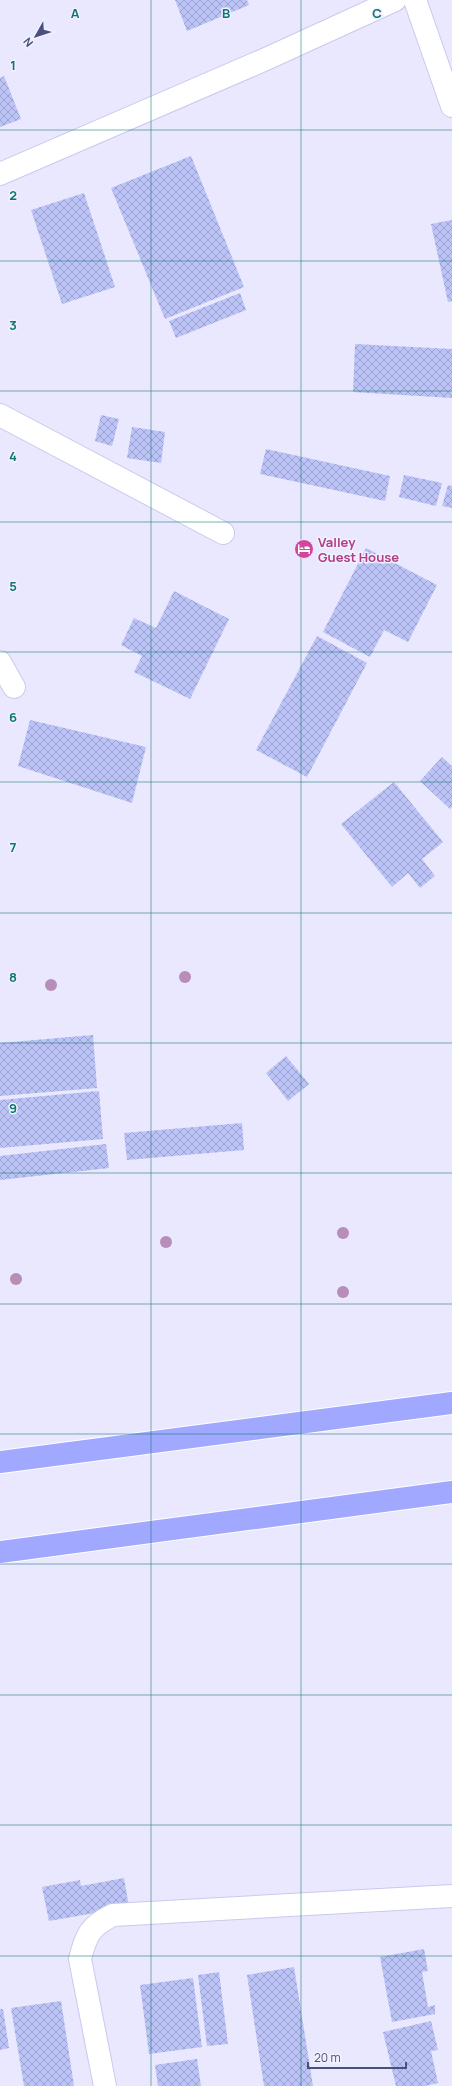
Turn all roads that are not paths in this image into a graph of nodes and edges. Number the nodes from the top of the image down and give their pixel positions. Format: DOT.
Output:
graph roads {
  1 [pos="395,0"];
  2 [pos="415,0"];
  3 [pos="452,106"];
  4 [pos="0,174"];
  5 [pos="0,415"];
  6 [pos="223,533"];
  7 [pos="0,662"];
  8 [pos="14,687"];
  9 [pos="452,1402"];
  10 [pos="0,1462"];
  11 [pos="452,1492"];
  12 [pos="0,1552"];
  13 [pos="452,1896"];
  14 [pos="105,2086"];
  1 -- 4 [label="street"];
  2 -- 3 [label="street"];
  5 -- 6 [label="street"];
  7 -- 8 [label="street"];
  9 -- 10 [label="highway"];
  11 -- 12 [label="highway"];
  13 -- 14 [label="street"];
}
